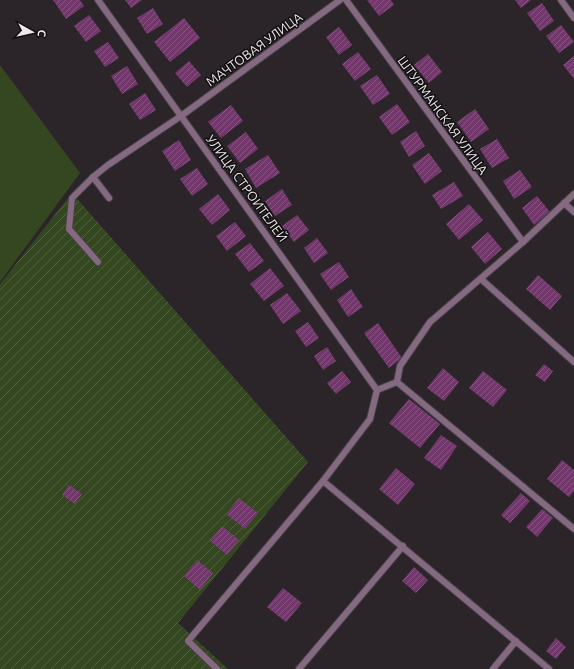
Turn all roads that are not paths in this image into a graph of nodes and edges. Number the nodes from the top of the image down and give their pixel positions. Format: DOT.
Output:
graph roads {
  1 [pos="98,0"];
  2 [pos="340,0"];
  3 [pos="346,0"];
  4 [pos="561,0"];
  5 [pos="574,18"];
  6 [pos="181,116"];
  7 [pos="92,177"];
  8 [pos="574,194"];
  9 [pos="109,198"];
  10 [pos="564,203"];
  11 [pos="574,212"];
  12 [pos="523,242"];
  13 [pos="98,262"];
  14 [pos="481,279"];
  15 [pos="574,362"];
  16 [pos="397,382"];
  17 [pos="378,390"];
  18 [pos="323,481"];
  19 [pos="574,529"];
  20 [pos="403,546"];
  21 [pos="516,641"];
  22 [pos="217,669"];
  23 [pos="299,669"];
  24 [pos="494,669"];
  25 [pos="550,669"];
  1 -- 6 [label="lane, УЛИЦА СТРОИТЕЛЕЙ"];
  2 -- 6 [label="lane, МАЧТОВАЯ УЛИЦА"];
  3 -- 12 [label="lane, ШТУРМАНСКАЯ УЛИЦА"];
  4 -- 5 [label="lane"];
  6 -- 7 [label="lane, МАЧТОВАЯ УЛИЦА"];
  6 -- 17 [label="lane, УЛИЦА СТРОИТЕЛЕЙ"];
  7 -- 9 [label="lane"];
  7 -- 13 [label="lane, МАЧТОВАЯ УЛИЦА"];
  8 -- 10 [label="lane"];
  10 -- 11 [label="lane"];
  10 -- 12 [label="lane"];
  12 -- 14 [label="lane"];
  14 -- 15 [label="lane"];
  14 -- 16 [label="lane"];
  16 -- 17 [label="lane"];
  16 -- 19 [label="lane"];
  17 -- 18 [label="lane"];
  18 -- 20 [label="lane"];
  18 -- 22 [label="lane"];
  20 -- 21 [label="lane"];
  20 -- 23 [label="lane"];
  21 -- 24 [label="lane"];
  21 -- 25 [label="lane"];
}
